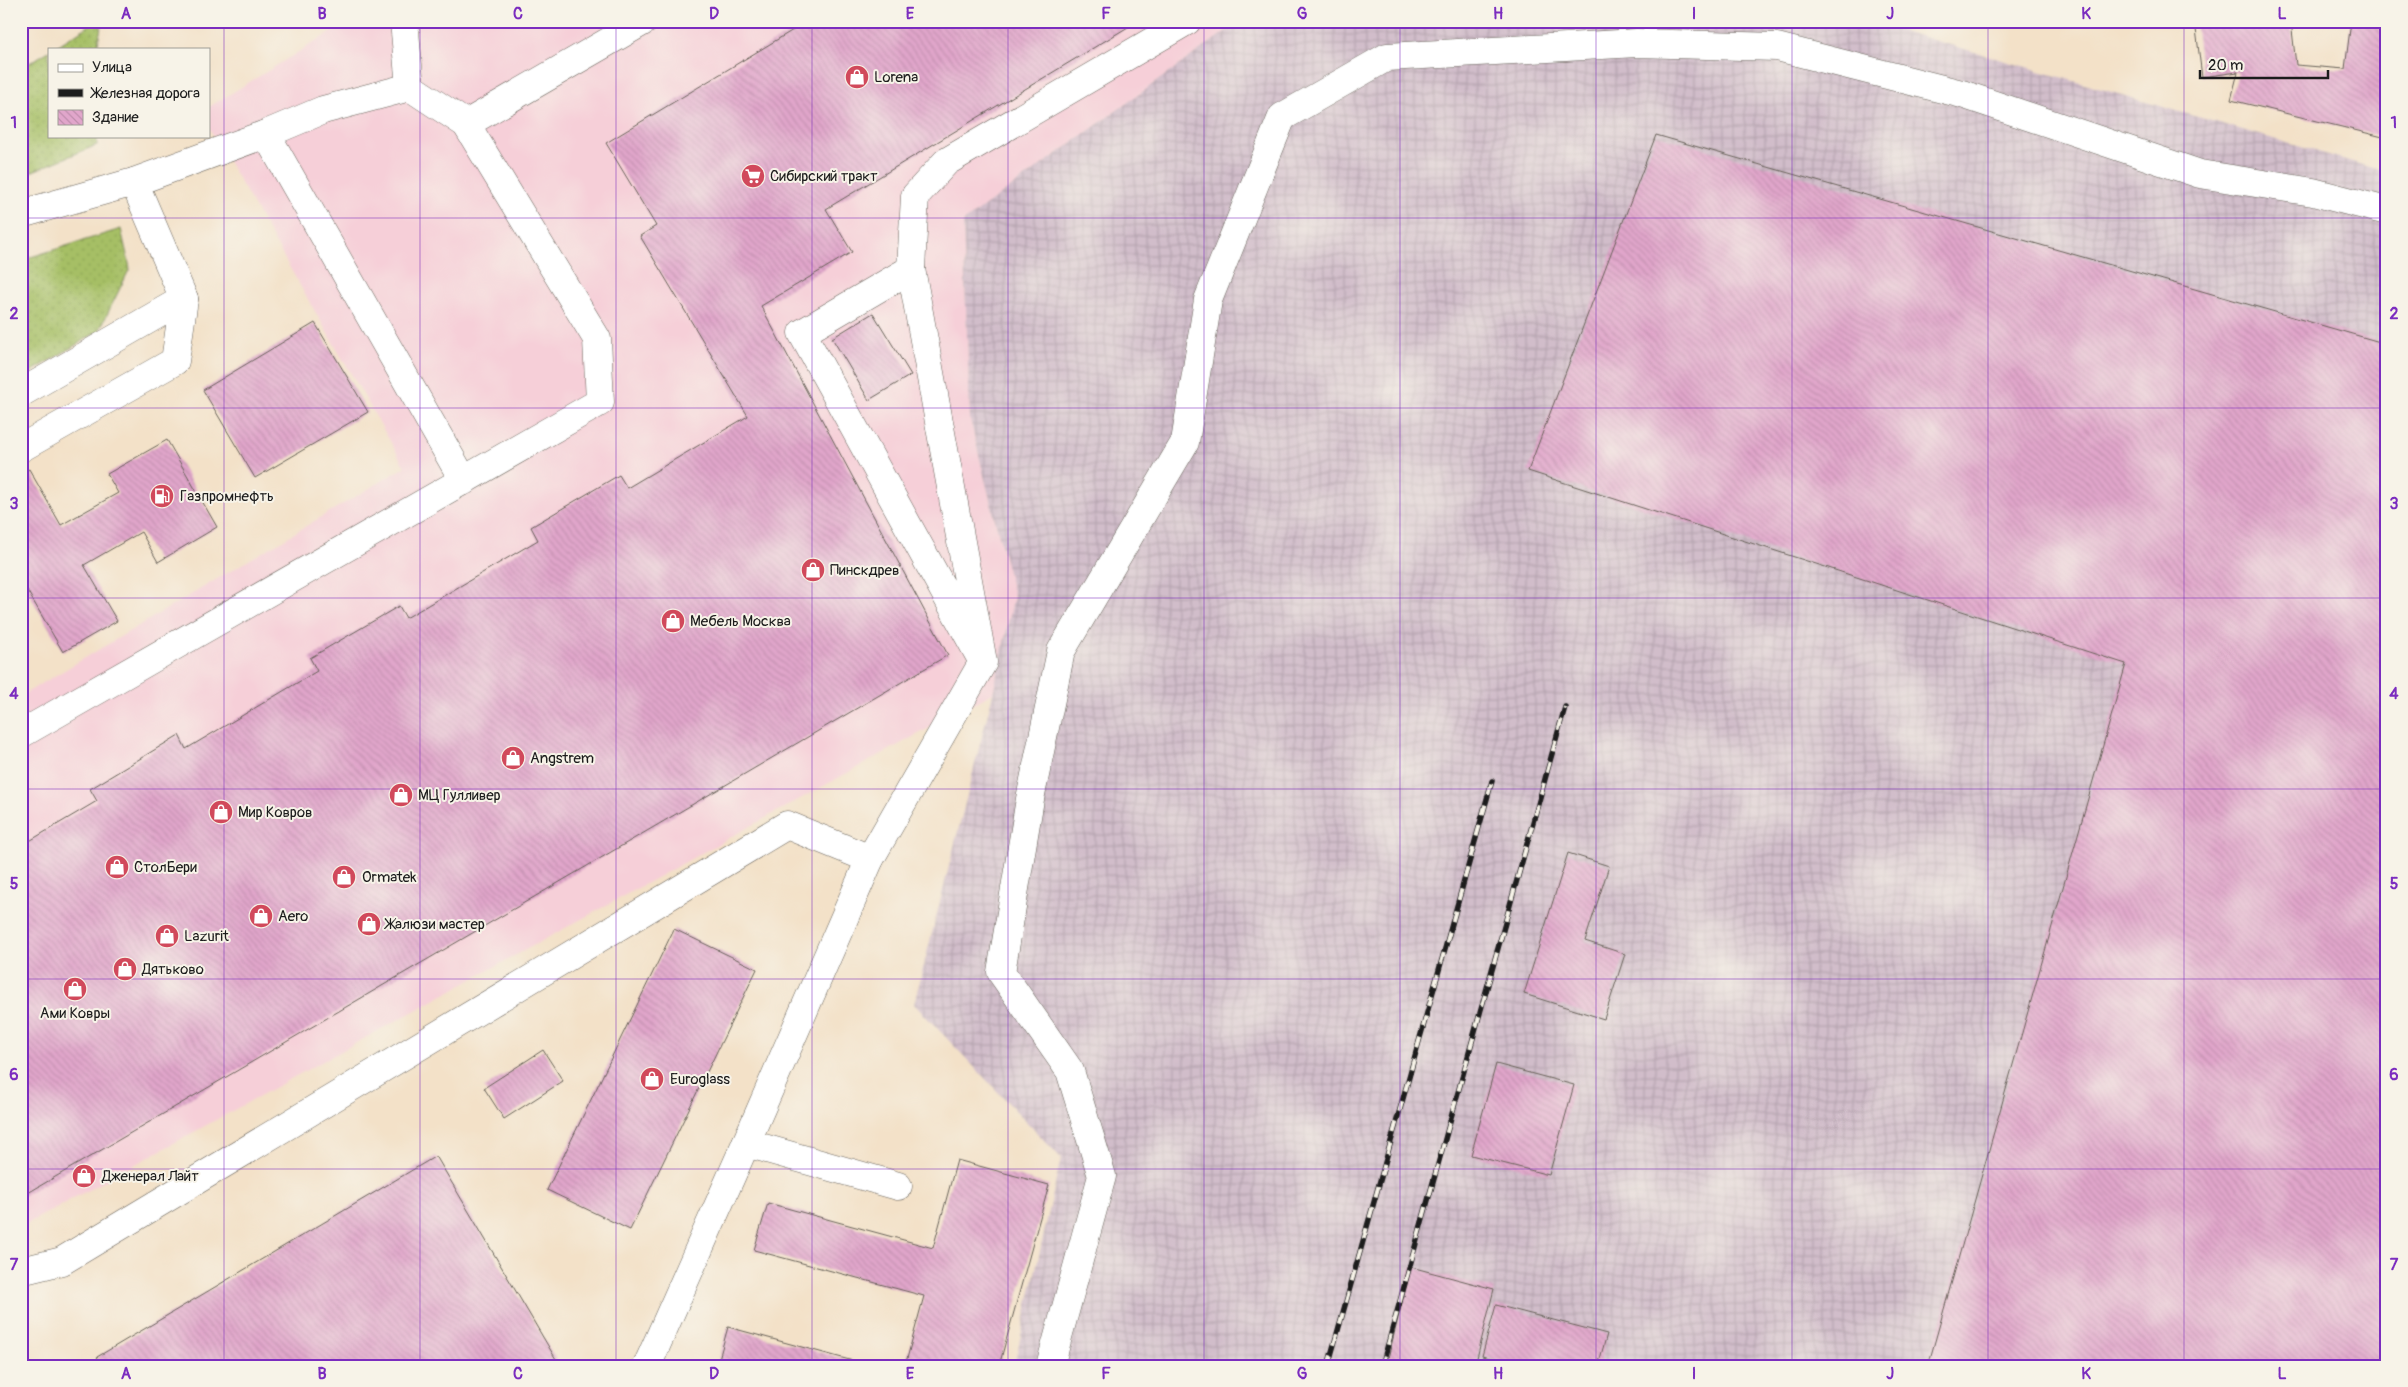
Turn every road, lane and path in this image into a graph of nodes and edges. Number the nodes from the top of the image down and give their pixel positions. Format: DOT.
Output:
graph roads {
  1 [pos="404,21"];
  2 [pos="644,21"];
  3 [pos="1186,21"];
  4 [pos="410,88"];
  5 [pos="466,124"];
  6 [pos="266,134"];
  7 [pos="134,182"];
  8 [pos="2387,210"];
  9 [pos="21,214"];
  10 [pos="911,269"];
  11 [pos="184,299"];
  12 [pos="21,393"];
  13 [pos="21,448"];
  14 [pos="464,481"];
  15 [pos="983,662"];
  16 [pos="21,734"];
  17 [pos="870,859"];
  18 [pos="746,1143"];
  19 [pos="898,1186"];
  20 [pos="21,1270"];
  21 [pos="647,1366"];
  22 [pos="1050,1366"];
  1 -- 4 [label="lane"];
  2 -- 5 [label="lane"];
  3 -- 10 [label="lane"];
  4 -- 5 [label="lane"];
  4 -- 6 [label="lane"];
  5 -- 14 [label="lane"];
  6 -- 7 [label="lane"];
  6 -- 14 [label="lane"];
  7 -- 9 [label="lane"];
  7 -- 11 [label="lane"];
  8 -- 22 [label="lane"];
  10 -- 15 [label="lane"];
  10 -- 15 [label="lane"];
  11 -- 12 [label="lane"];
  11 -- 13 [label="lane"];
  14 -- 16 [label="lane"];
  15 -- 17 [label="lane"];
  17 -- 18 [label="lane"];
  17 -- 20 [label="lane"];
  18 -- 19 [label="lane"];
  18 -- 21 [label="lane"];
}
